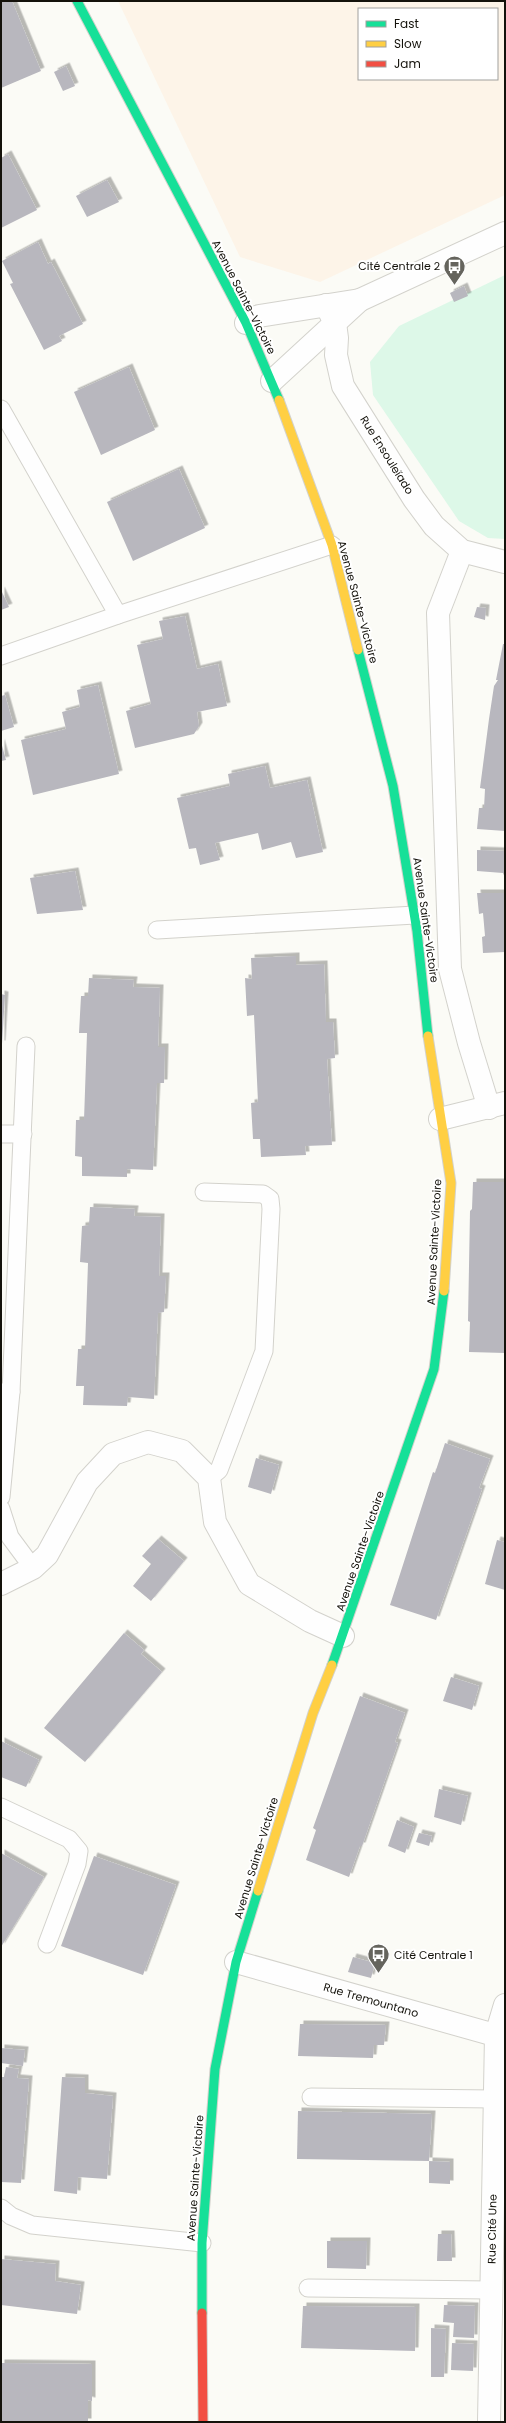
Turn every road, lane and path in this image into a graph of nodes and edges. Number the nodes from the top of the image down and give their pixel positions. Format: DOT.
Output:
graph roads {
  1 [pos="77,1"];
  2 [pos="505,233"];
  3 [pos="330,314"];
  4 [pos="246,323"];
  5 [pos="272,381"];
  6 [pos="1,409"];
  7 [pos="332,545"];
  8 [pos="462,551"];
  9 [pos="505,562"];
  10 [pos="118,615"];
  11 [pos="1,656"];
  12 [pos="415,915"];
  13 [pos="157,930"];
  14 [pos="26,1046"];
  15 [pos="497,1105"];
  16 [pos="440,1119"];
  17 [pos="1,1134"];
  18 [pos="23,1134"];
  19 [pos="204,1192"];
  20 [pos="6,1392"];
  21 [pos="209,1478"];
  22 [pos="1,1497"];
  23 [pos="1,1509"];
  24 [pos="33,1568"];
  25 [pos="1,1584"];
  26 [pos="344,1636"];
  27 [pos="1,1807"];
  28 [pos="47,1944"];
  29 [pos="236,1962"];
  30 [pos="505,2005"];
  31 [pos="500,2036"];
  32 [pos="311,2097"];
  33 [pos="495,2100"];
  34 [pos="1,2208"];
  35 [pos="202,2243"];
  36 [pos="308,2288"];
  37 [pos="491,2290"];
  38 [pos="203,2422"];
  39 [pos="489,2422"];
  1 -- 4 [label="street, Avenue Sainte-Victoire"];
  2 -- 3 [label="street"];
  3 -- 4 [label="street"];
  3 -- 5 [label="street"];
  3 -- 8 [label="street, Rue Ensouleïado"];
  4 -- 5 [label="street, Avenue Sainte-Victoire"];
  5 -- 7 [label="street, Avenue Sainte-Victoire"];
  6 -- 10 [label="lane"];
  7 -- 10 [label="lane"];
  7 -- 12 [label="street, Avenue Sainte-Victoire"];
  8 -- 9 [label="street, Rue Ensouleïado"];
  8 -- 15 [label="street"];
  10 -- 11 [label="lane"];
  12 -- 13 [label="lane"];
  12 -- 16 [label="street, Avenue Sainte-Victoire"];
  14 -- 18 [label="lane"];
  15 -- 16 [label="street"];
  16 -- 26 [label="street, Avenue Sainte-Victoire"];
  17 -- 18 [label="lane"];
  18 -- 20 [label="lane"];
  19 -- 21 [label="lane"];
  20 -- 22 [label="lane"];
  21 -- 24 [label="street"];
  21 -- 26 [label="street"];
  23 -- 24 [label="lane"];
  24 -- 25 [label="street"];
  26 -- 29 [label="street, Avenue Sainte-Victoire"];
  27 -- 28 [label="lane"];
  29 -- 31 [label="street, Rue Tremountano"];
  29 -- 35 [label="street, Avenue Sainte-Victoire"];
  30 -- 31 [label="street, Rue Cité Une"];
  31 -- 33 [label="street, Rue Cité Une"];
  32 -- 33 [label="lane"];
  33 -- 37 [label="street, Rue Cité Une"];
  34 -- 35 [label="lane"];
  35 -- 38 [label="street, Avenue Sainte-Victoire"];
  36 -- 37 [label="lane"];
  37 -- 39 [label="street, Rue Cité Une"];
}
